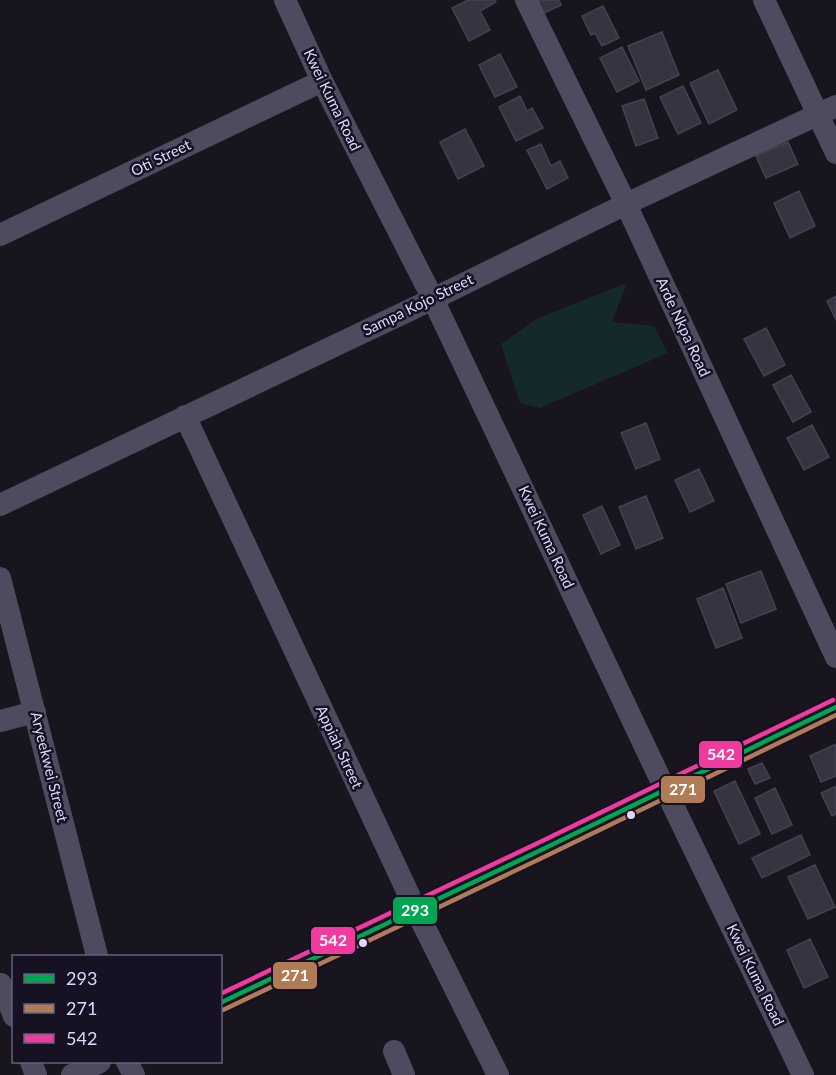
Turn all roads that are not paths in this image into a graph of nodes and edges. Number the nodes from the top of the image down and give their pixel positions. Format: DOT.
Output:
graph roads {
  1 [pos="285,0"];
  2 [pos="526,0"];
  3 [pos="764,0"];
  4 [pos="322,81"];
  5 [pos="827,110"];
  6 [pos="836,153"];
  7 [pos="626,204"];
  8 [pos="0,235"];
  9 [pos="433,298"];
  10 [pos="185,417"];
  11 [pos="0,505"];
  12 [pos="0,578"];
  13 [pos="836,657"];
  14 [pos="836,707"];
  15 [pos="34,712"];
  16 [pos="0,721"];
  17 [pos="665,789"];
  18 [pos="416,910"];
  19 [pos="96,955"];
  20 [pos="1,984"];
  21 [pos="222,1002"];
  22 [pos="12,1011"];
  23 [pos="394,1051"];
  24 [pos="98,1063"];
  25 [pos="72,1075"];
  26 [pos="404,1075"];
  27 [pos="498,1075"];
  28 [pos="803,1075"];
  1 -- 4 [label="street, Kwei Kuma Road"];
  2 -- 7 [label="street, Arde Nkpa Road"];
  3 -- 5 [label="street"];
  4 -- 8 [label="street, Oti Street"];
  4 -- 9 [label="street, Kwei Kuma Road"];
  5 -- 6 [label="street"];
  5 -- 7 [label="street, Sampa Kojo Street"];
  7 -- 9 [label="street, Sampa Kojo Street"];
  7 -- 13 [label="street, Arde Nkpa Road"];
  9 -- 10 [label="street, Sampa Kojo Street"];
  9 -- 17 [label="street, Kwei Kuma Road"];
  10 -- 11 [label="street, Sampa Kojo Street"];
  10 -- 18 [label="street, Appiah Street"];
  12 -- 15 [label="street, Aryeekwei Street"];
  14 -- 17 [label="street"];
  15 -- 16 [label="street"];
  15 -- 19 [label="street, Aryeekwei Street"];
  17 -- 18 [label="street"];
  17 -- 28 [label="street, Kwei Kuma Road"];
  18 -- 21 [label="street"];
  18 -- 27 [label="street, Appiah Street"];
  20 -- 22 [label="street"];
  23 -- 26 [label="street"];
  24 -- 25 [label="street"];
}
